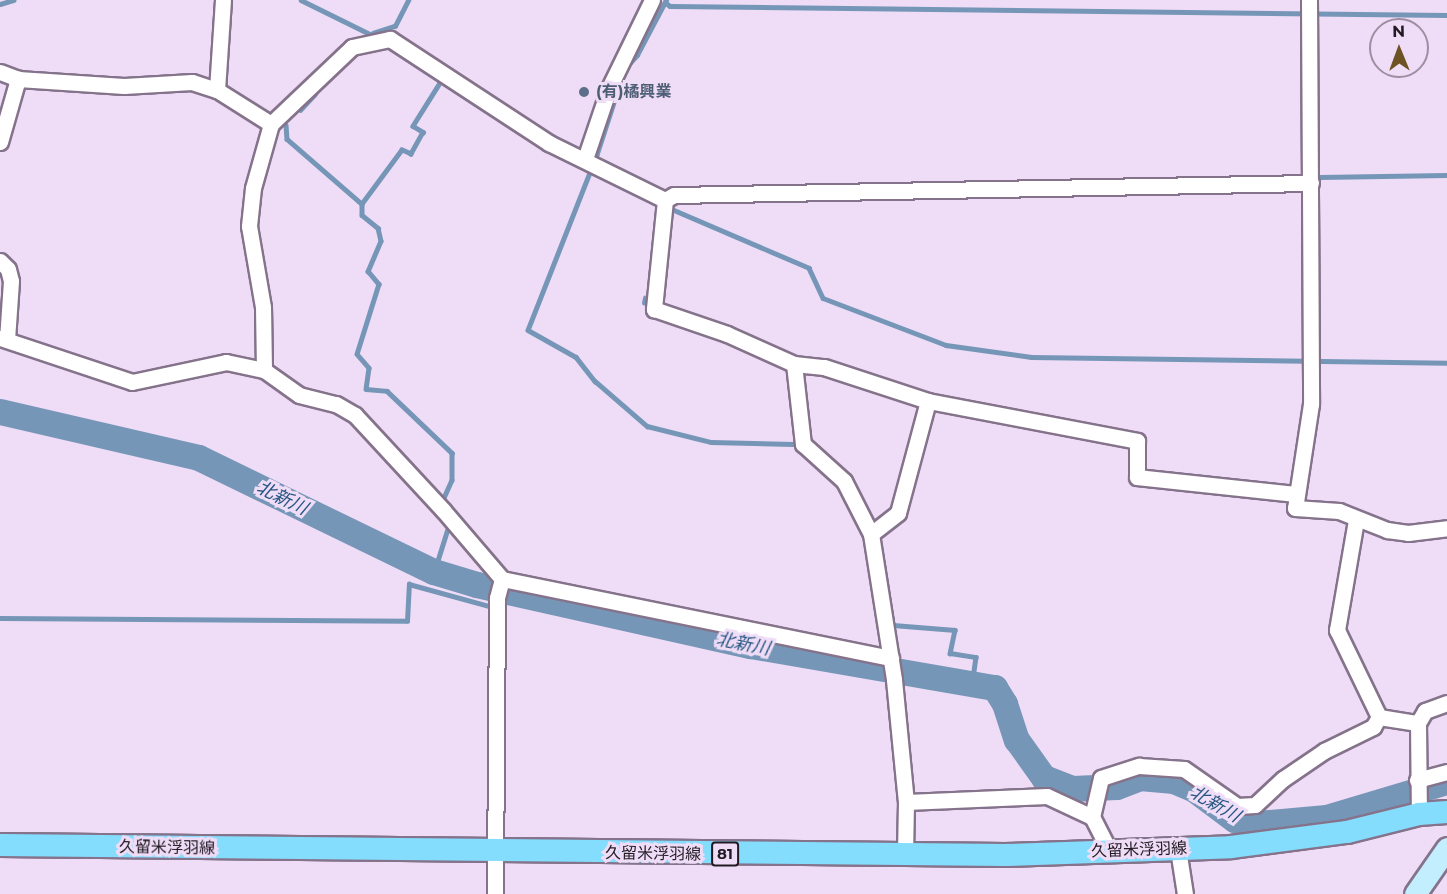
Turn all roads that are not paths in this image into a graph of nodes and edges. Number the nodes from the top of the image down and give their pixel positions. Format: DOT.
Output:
graph roads {
  1 [pos="223,0"];
  2 [pos="652,0"];
  3 [pos="1310,9"];
  4 [pos="0,72"];
  5 [pos="18,79"];
  6 [pos="217,90"];
  7 [pos="271,124"];
  8 [pos="0,142"];
  9 [pos="591,162"];
  10 [pos="1311,183"];
  11 [pos="665,206"];
  12 [pos="0,261"];
  13 [pos="4,339"];
  14 [pos="794,364"];
  15 [pos="264,370"];
  16 [pos="928,400"];
  17 [pos="1295,494"];
  18 [pos="1356,520"];
  19 [pos="1447,528"];
  20 [pos="875,532"];
  21 [pos="502,579"];
  22 [pos="892,668"];
  23 [pos="1447,703"];
  24 [pos="1379,717"];
  25 [pos="1418,723"];
  26 [pos="1447,772"];
  27 [pos="1417,780"];
  28 [pos="906,802"];
  29 [pos="1419,808"];
  30 [pos="1447,812"];
  31 [pos="1092,817"];
  32 [pos="0,845"];
  33 [pos="1447,848"];
  34 [pos="1178,849"];
  35 [pos="495,852"];
  36 [pos="1110,852"];
  37 [pos="904,856"];
  38 [pos="495,894"];
  39 [pos="1185,894"];
  40 [pos="1415,894"];
  1 -- 6 [label="street"];
  2 -- 9 [label="street"];
  3 -- 10 [label="street"];
  4 -- 5 [label="street"];
  5 -- 6 [label="street"];
  5 -- 8 [label="street"];
  6 -- 7 [label="street"];
  7 -- 9 [label="street"];
  7 -- 15 [label="street"];
  9 -- 11 [label="street"];
  10 -- 11 [label="street"];
  10 -- 17 [label="street"];
  11 -- 14 [label="street"];
  12 -- 13 [label="street"];
  13 -- 15 [label="street"];
  14 -- 16 [label="street"];
  14 -- 20 [label="street"];
  15 -- 21 [label="street"];
  16 -- 17 [label="street"];
  16 -- 20 [label="street"];
  17 -- 18 [label="street"];
  18 -- 19 [label="street"];
  18 -- 24 [label="street"];
  20 -- 22 [label="street"];
  21 -- 22 [label="street"];
  21 -- 35 [label="street"];
  22 -- 28 [label="street"];
  23 -- 25 [label="street"];
  24 -- 25 [label="street"];
  24 -- 31 [label="street"];
  25 -- 27 [label="street"];
  26 -- 27 [label="street"];
  27 -- 29 [label="street"];
  28 -- 31 [label="street"];
  28 -- 37 [label="street"];
  29 -- 30 [label="main road, 久留米浮羽線 / 81"];
  29 -- 34 [label="main road, 久留米浮羽線 / 81"];
  31 -- 36 [label="street"];
  32 -- 35 [label="main road, 久留米浮羽線 / 81"];
  33 -- 40 [label="main road"];
  34 -- 36 [label="main road, 久留米浮羽線 / 81"];
  34 -- 39 [label="street"];
  35 -- 37 [label="main road, 久留米浮羽線 / 81"];
  35 -- 38 [label="street"];
  36 -- 37 [label="main road, 久留米浮羽線 / 81"];
}
